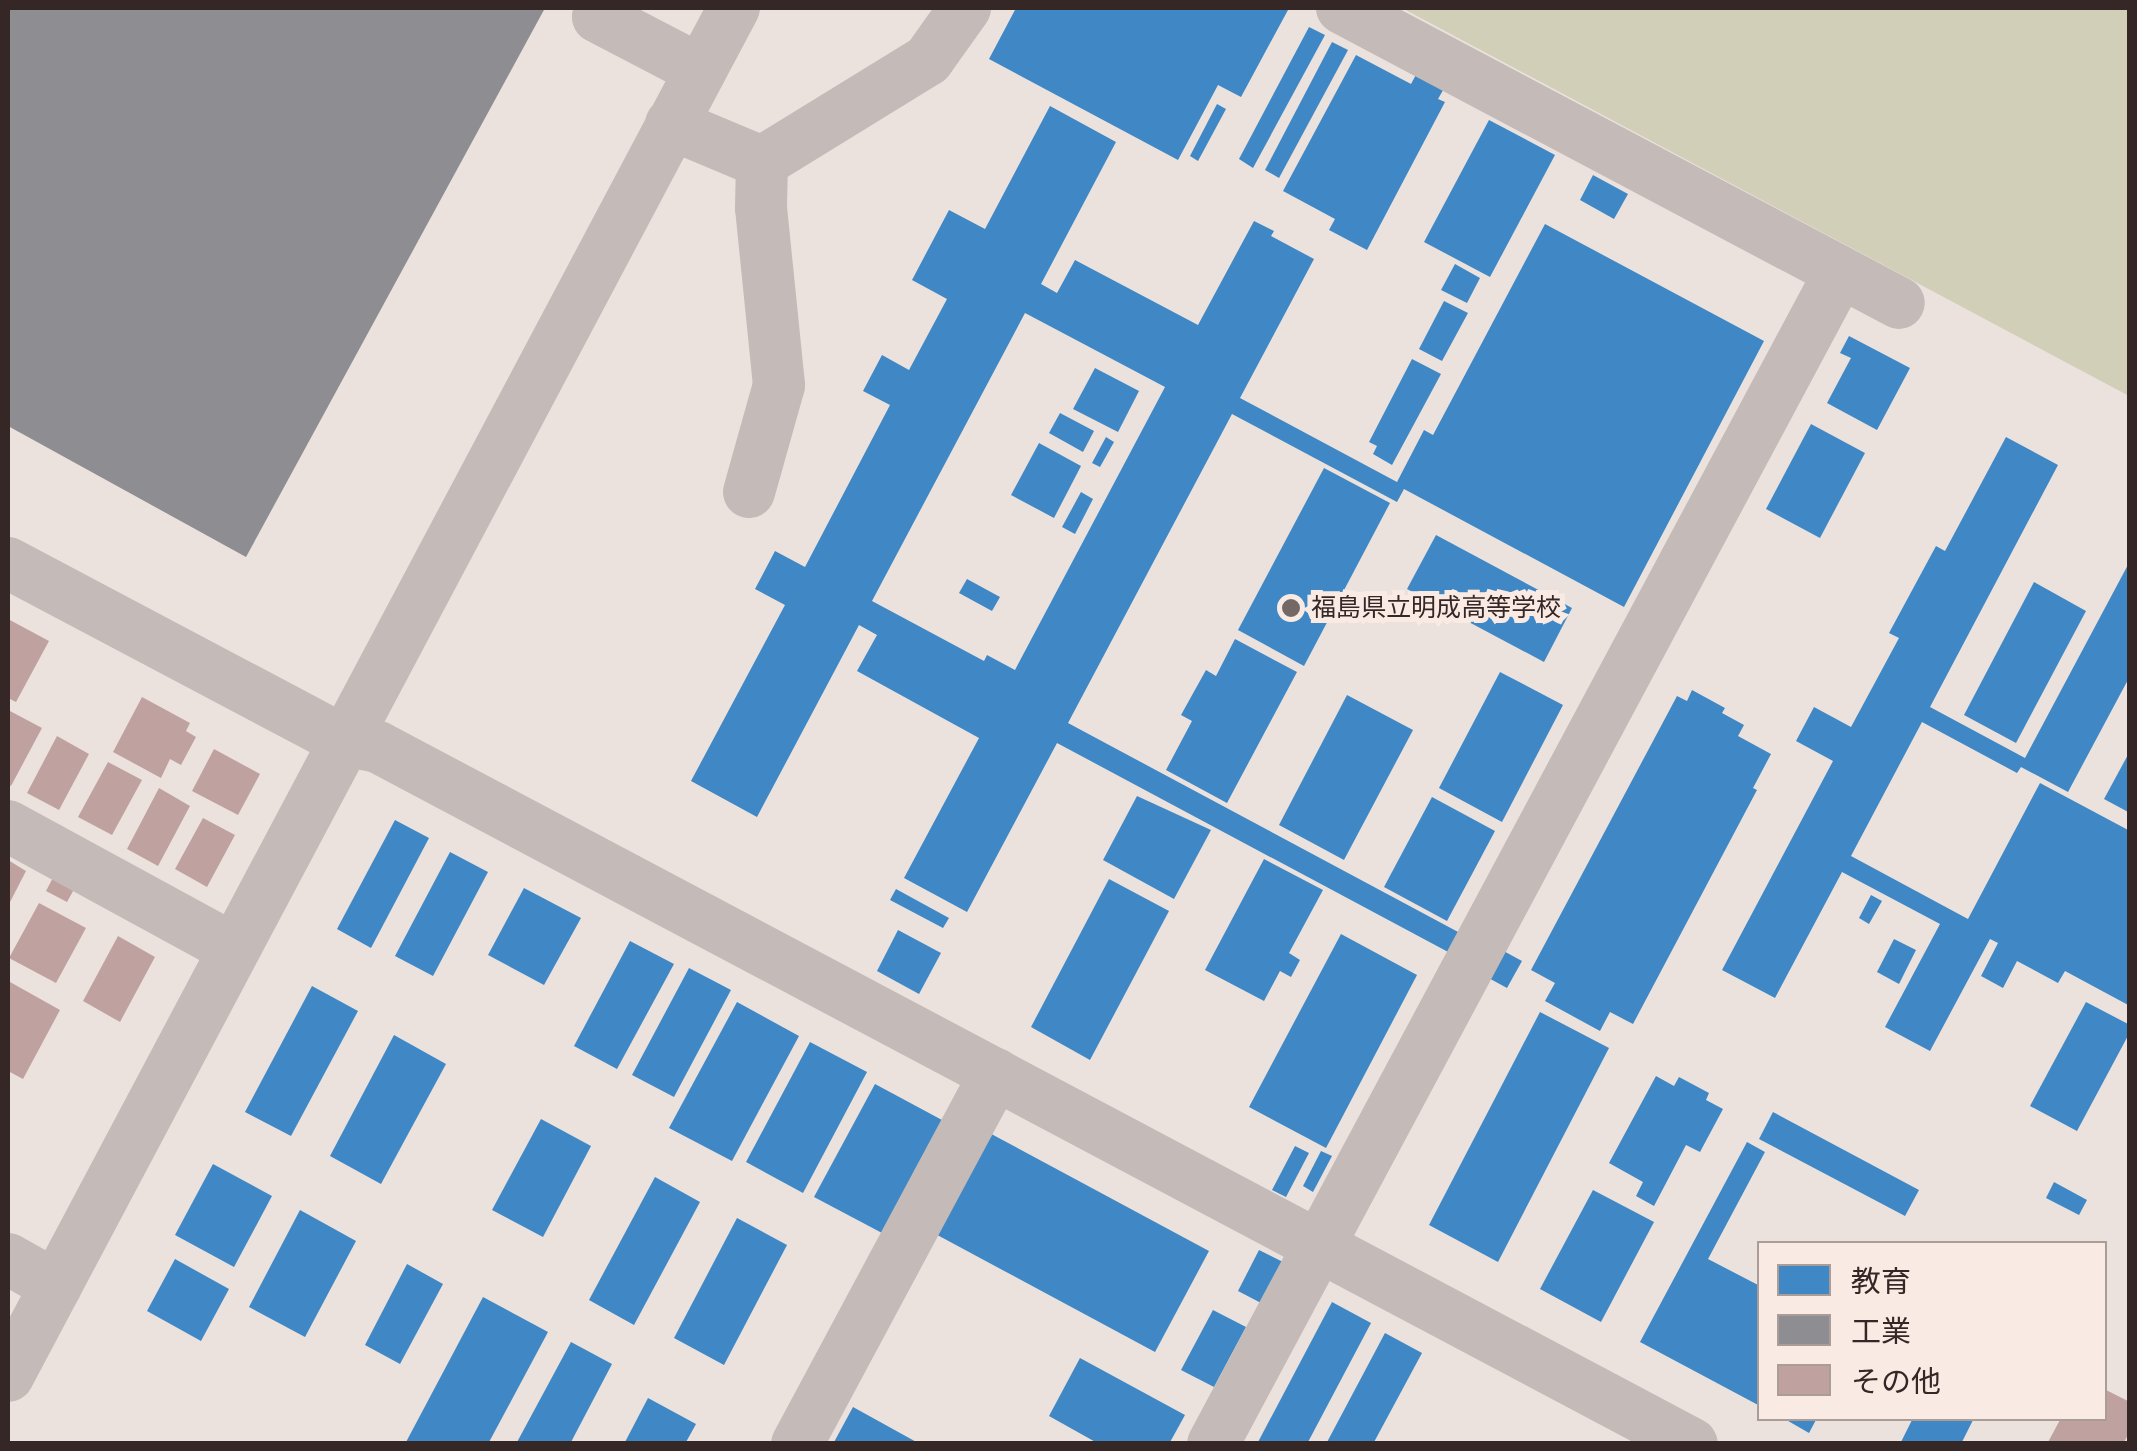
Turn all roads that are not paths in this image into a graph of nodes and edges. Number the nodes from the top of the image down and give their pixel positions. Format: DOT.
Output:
graph roads {
  1 [pos="603,8"];
  2 [pos="734,8"];
  3 [pos="965,8"];
  4 [pos="1342,8"];
  5 [pos="700,70"];
  6 [pos="671,124"];
  7 [pos="762,162"];
  8 [pos="1840,272"];
  9 [pos="1899,303"];
  10 [pos="749,492"];
  11 [pos="8,563"];
  12 [pos="342,740"];
  13 [pos="8,826"];
  14 [pos="232,948"];
  15 [pos="994,1074"];
  16 [pos="1318,1244"];
  17 [pos="8,1259"];
  18 [pos="56,1286"];
  19 [pos="8,1376"];
  20 [pos="797,1444"];
  21 [pos="1213,1444"];
  22 [pos="1692,1444"];
  1 -- 5 [label="street"];
  2 -- 5 [label="street"];
  3 -- 7 [label="street"];
  4 -- 8 [label="street"];
  5 -- 6 [label="street"];
  6 -- 7 [label="street"];
  6 -- 12 [label="street"];
  7 -- 10 [label="street"];
  8 -- 9 [label="street"];
  8 -- 16 [label="street"];
  11 -- 12 [label="street"];
  12 -- 14 [label="street"];
  12 -- 15 [label="street"];
  13 -- 14 [label="street"];
  14 -- 18 [label="street"];
  15 -- 16 [label="street"];
  15 -- 20 [label="street"];
  16 -- 21 [label="street"];
  16 -- 22 [label="street"];
  17 -- 18 [label="street"];
  18 -- 19 [label="street"];
}
